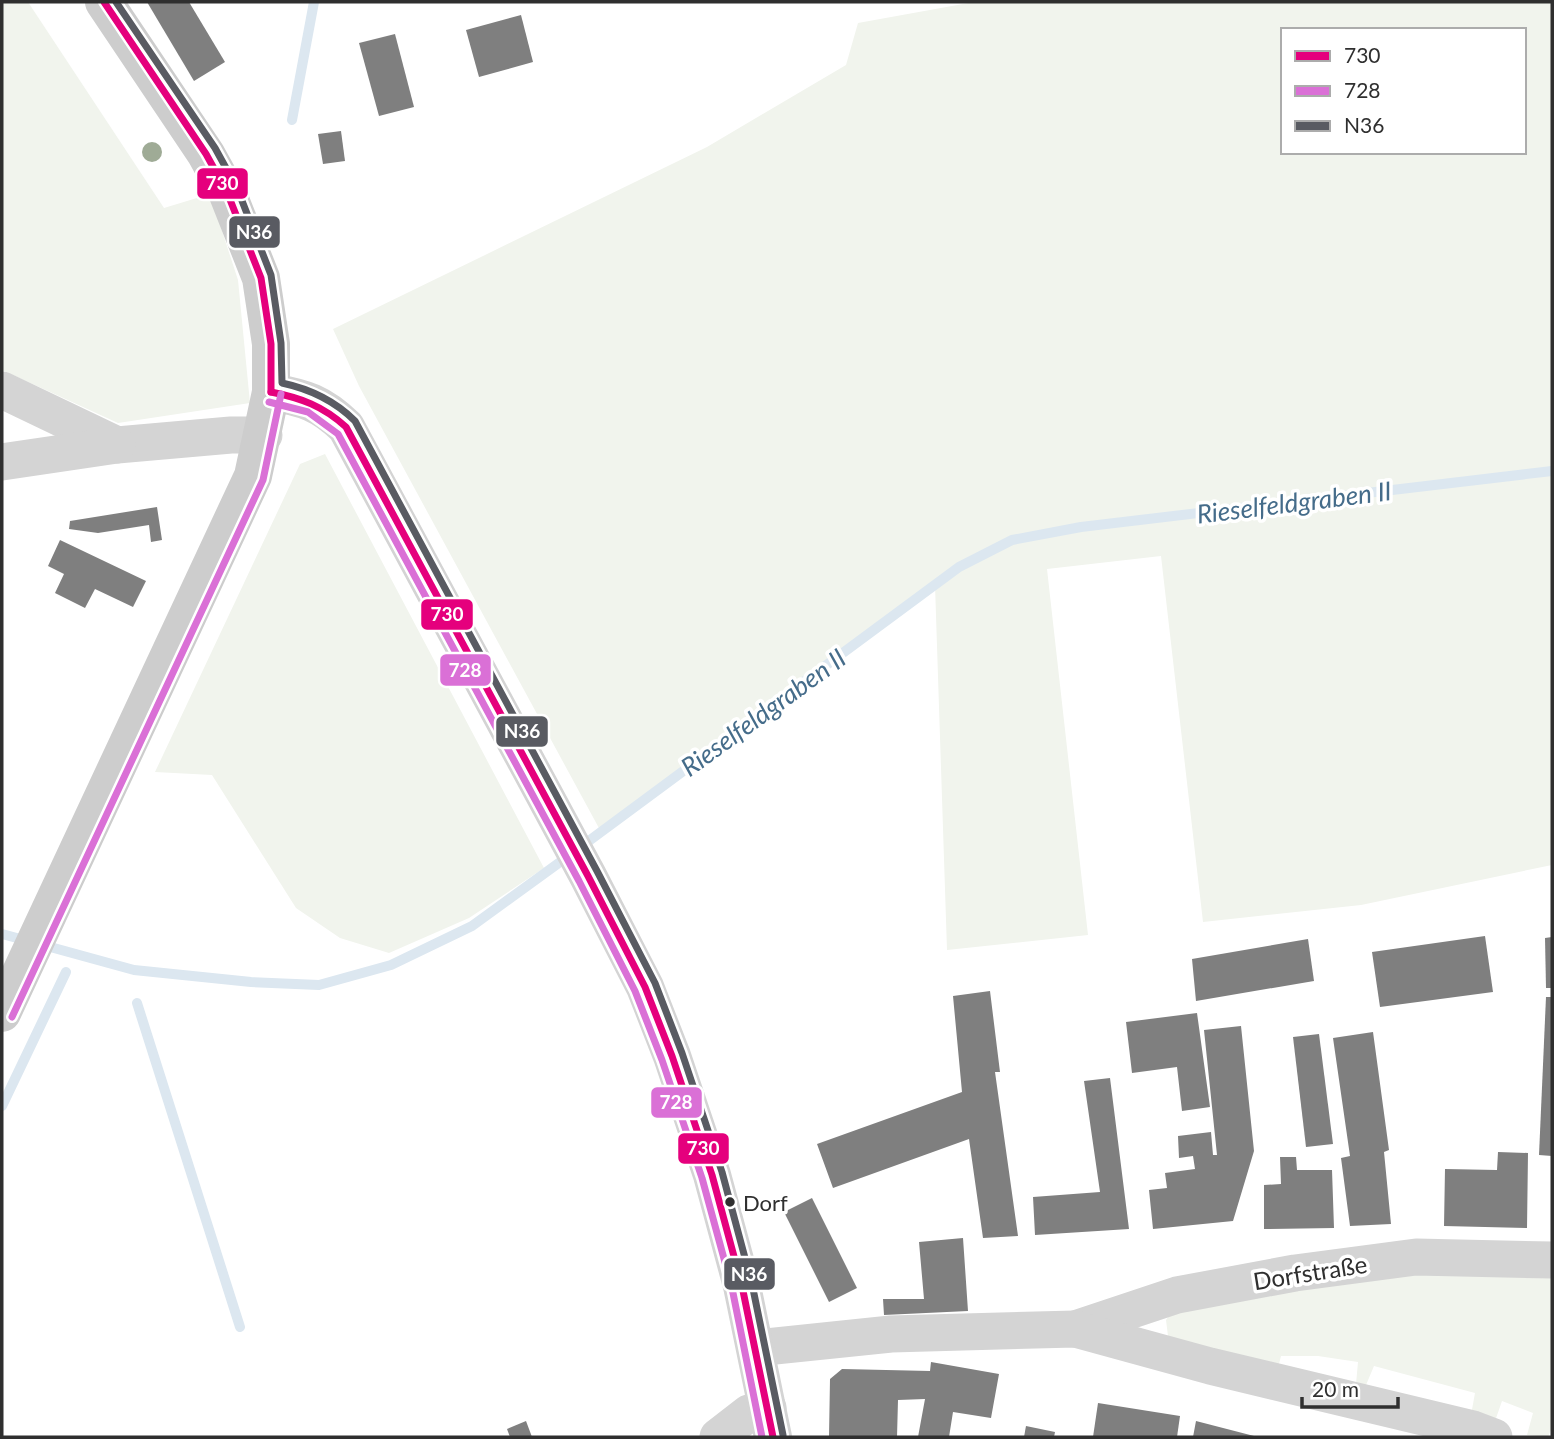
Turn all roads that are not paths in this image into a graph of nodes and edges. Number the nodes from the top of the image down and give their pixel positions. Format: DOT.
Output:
graph roads {
  1 [pos="104,2"];
  2 [pos="2,390"];
  3 [pos="271,392"];
  4 [pos="264,435"];
  5 [pos="117,445"];
  6 [pos="2,462"];
  7 [pos="2,1013"];
  8 [pos="1552,1260"];
  9 [pos="1075,1329"];
  10 [pos="755,1348"];
  11 [pos="770,1423"];
  12 [pos="718,1437"];
  13 [pos="1494,1437"];
  1 -- 3 [label="main road"];
  2 -- 5 [label="street"];
  3 -- 4 [label="main road"];
  3 -- 10 [label="street"];
  4 -- 5 [label="street"];
  4 -- 7 [label="main road"];
  5 -- 6 [label="street"];
  8 -- 9 [label="street, Dorfstraße"];
  9 -- 10 [label="street, Dorfstraße"];
  9 -- 13 [label="street, Dorfstraße"];
  10 -- 11 [label="street"];
  11 -- 12 [label="street"];
}
